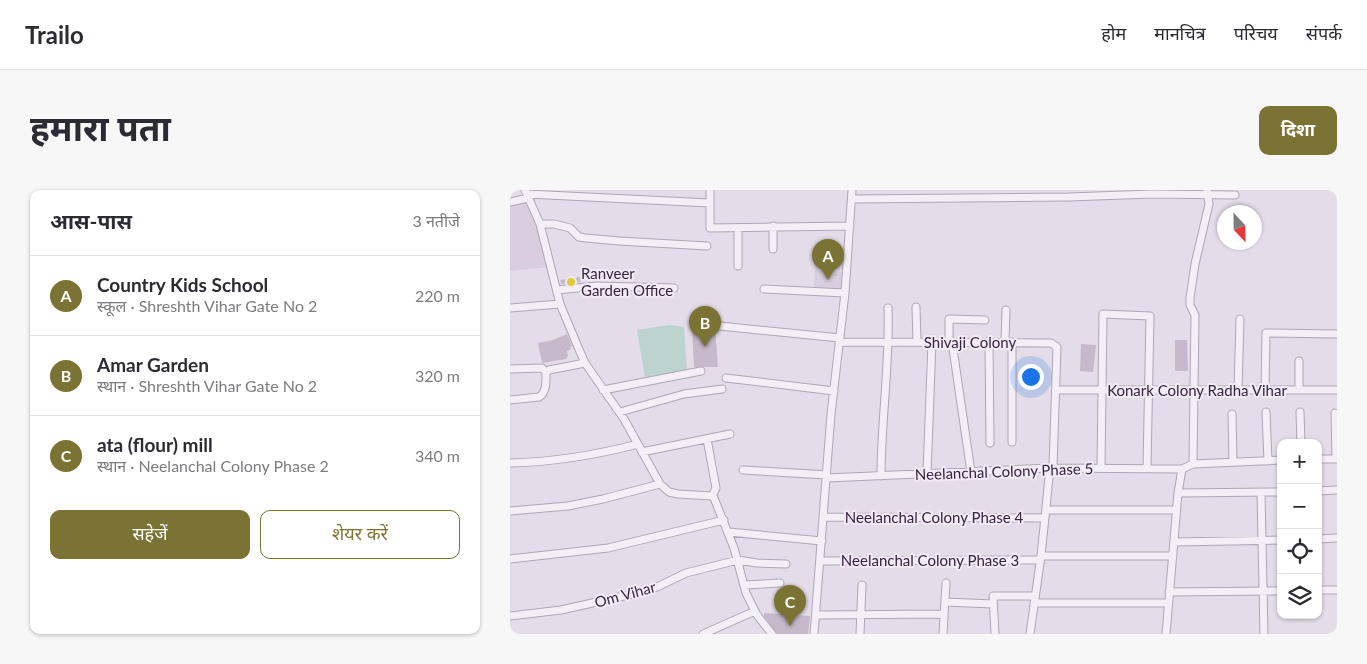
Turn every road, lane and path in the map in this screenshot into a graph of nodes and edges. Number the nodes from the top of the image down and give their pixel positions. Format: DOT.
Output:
graph roads {
  1 [pos="710,190"];
  2 [pos="852,190"];
  3 [pos="1207,192"];
  4 [pos="1069,193"];
  5 [pos="527,194"];
  6 [pos="1235,195"];
  7 [pos="852,199"];
  8 [pos="510,202"];
  9 [pos="710,203"];
  10 [pos="540,224"];
  11 [pos="773,226"];
  12 [pos="850,226"];
  13 [pos="738,228"];
  14 [pos="706,246"];
  15 [pos="773,249"];
  16 [pos="738,266"];
  17 [pos="826,274"];
  18 [pos="846,275"];
  19 [pos="674,288"];
  20 [pos="764,289"];
  21 [pos="557,290"];
  22 [pos="845,293"];
  23 [pos="560,304"];
  24 [pos="916,307"];
  25 [pos="510,308"];
  26 [pos="888,308"];
  27 [pos="1006,310"];
  28 [pos="1240,319"];
  29 [pos="985,320"];
  30 [pos="720,326"];
  31 [pos="1337,334"];
  32 [pos="839,340"];
  33 [pos="989,341"];
  34 [pos="889,342"];
  35 [pos="917,342"];
  36 [pos="932,342"];
  37 [pos="950,342"];
  38 [pos="1008,342"];
  39 [pos="572,346"];
  40 [pos="575,354"];
  41 [pos="1300,361"];
  42 [pos="585,363"];
  43 [pos="510,370"];
  44 [pos="701,371"];
  45 [pos="546,372"];
  46 [pos="726,378"];
  47 [pos="722,389"];
  48 [pos="603,390"];
  49 [pos="1056,390"];
  50 [pos="1103,390"];
  51 [pos="1148,390"];
  52 [pos="1194,390"];
  53 [pos="1238,390"];
  54 [pos="1266,390"];
  55 [pos="1300,390"];
  56 [pos="1337,390"];
  57 [pos="834,391"];
  58 [pos="510,400"];
  59 [pos="620,412"];
  60 [pos="1266,412"];
  61 [pos="1300,412"];
  62 [pos="1334,413"];
  63 [pos="1232,414"];
  64 [pos="730,434"];
  65 [pos="707,438"];
  66 [pos="1301,439"];
  67 [pos="1012,442"];
  68 [pos="990,443"];
  69 [pos="638,444"];
  70 [pos="642,452"];
  71 [pos="1322,459"];
  72 [pos="1336,459"];
  73 [pos="1268,460"];
  74 [pos="1277,460"];
  75 [pos="1233,462"];
  76 [pos="510,463"];
  77 [pos="1193,464"];
  78 [pos="1147,467"];
  79 [pos="1052,468"];
  80 [pos="1101,468"];
  81 [pos="1182,469"];
  82 [pos="743,470"];
  83 [pos="971,472"];
  84 [pos="927,473"];
  85 [pos="827,476"];
  86 [pos="881,476"];
  87 [pos="660,484"];
  88 [pos="1337,490"];
  89 [pos="1322,491"];
  90 [pos="1277,492"];
  91 [pos="1178,493"];
  92 [pos="1261,493"];
  93 [pos="712,496"];
  94 [pos="1047,510"];
  95 [pos="1176,510"];
  96 [pos="510,511"];
  97 [pos="823,517"];
  98 [pos="1044,518"];
  99 [pos="724,520"];
  100 [pos="729,532"];
  101 [pos="1322,538"];
  102 [pos="1337,538"];
  103 [pos="1277,540"];
  104 [pos="822,541"];
  105 [pos="1261,541"];
  106 [pos="1174,542"];
  107 [pos="1172,556"];
  108 [pos="1041,558"];
  109 [pos="510,559"];
  110 [pos="738,560"];
  111 [pos="820,561"];
  112 [pos="786,564"];
  113 [pos="780,584"];
  114 [pos="946,584"];
  115 [pos="744,585"];
  116 [pos="862,585"];
  117 [pos="1322,590"];
  118 [pos="1337,590"];
  119 [pos="1262,591"];
  120 [pos="1277,591"];
  121 [pos="1169,592"];
  122 [pos="1035,600"];
  123 [pos="945,602"];
  124 [pos="1168,602"];
  125 [pos="993,604"];
  126 [pos="755,611"];
  127 [pos="860,614"];
  128 [pos="944,614"];
  129 [pos="817,615"];
  130 [pos="510,616"];
  131 [pos="703,634"];
  132 [pos="772,634"];
  133 [pos="814,634"];
  134 [pos="860,634"];
  135 [pos="943,634"];
  136 [pos="995,634"];
  137 [pos="1030,634"];
  138 [pos="1166,634"];
  139 [pos="1264,634"];
  1 -- 9 [label="street"];
  2 -- 7 [label="street"];
  3 -- 4 [label="street"];
  3 -- 6 [label="street"];
  3 -- 52 [label="street"];
  4 -- 7 [label="street"];
  5 -- 8 [label="street"];
  5 -- 9 [label="street"];
  5 -- 10 [label="street"];
  7 -- 12 [label="street"];
  9 -- 13 [label="street"];
  10 -- 14 [label="street"];
  10 -- 21 [label="street"];
  11 -- 12 [label="street"];
  11 -- 13 [label="street"];
  11 -- 15 [label="street"];
  12 -- 18 [label="street"];
  13 -- 16 [label="street"];
  17 -- 18 [label="path"];
  18 -- 22 [label="street"];
  19 -- 21 [label="street"];
  20 -- 22 [label="street"];
  21 -- 23 [label="street"];
  22 -- 32 [label="street"];
  23 -- 25 [label="street"];
  23 -- 42 [label="street"];
  24 -- 35 [label="street"];
  26 -- 34 [label="street"];
  27 -- 38 [label="street"];
  28 -- 53 [label="street"];
  29 -- 37 [label="street"];
  30 -- 32 [label="street, Shivaji Colony"];
  31 -- 54 [label="street"];
  32 -- 34 [label="street, Shivaji Colony"];
  32 -- 57 [label="street"];
  33 -- 37 [label="street, Shivaji Colony"];
  33 -- 38 [label="street, Shivaji Colony"];
  33 -- 68 [label="street"];
  34 -- 35 [label="street, Shivaji Colony"];
  34 -- 86 [label="street"];
  35 -- 36 [label="street, Shivaji Colony"];
  36 -- 37 [label="street, Shivaji Colony"];
  36 -- 84 [label="street"];
  37 -- 83 [label="street"];
  38 -- 49 [label="street, Shivaji Colony"];
  38 -- 67 [label="street"];
  39 -- 40 [label="path"];
  41 -- 55 [label="street"];
  42 -- 45 [label="street"];
  42 -- 48 [label="street"];
  43 -- 45 [label="street"];
  44 -- 48 [label="street"];
  45 -- 58 [label="street"];
  46 -- 57 [label="street"];
  47 -- 59 [label="street"];
  48 -- 59 [label="street"];
  49 -- 50 [label="street, Konark Colony Radha Vihar"];
  49 -- 79 [label="street"];
  50 -- 51 [label="street, Konark Colony Radha Vihar"];
  50 -- 51 [label="street"];
  50 -- 80 [label="street"];
  51 -- 52 [label="street, Konark Colony Radha Vihar"];
  51 -- 78 [label="street"];
  52 -- 53 [label="street, Konark Colony Radha Vihar"];
  52 -- 77 [label="street"];
  53 -- 54 [label="street, Konark Colony Radha Vihar"];
  54 -- 55 [label="street, Konark Colony Radha Vihar"];
  55 -- 56 [label="street, Konark Colony Radha Vihar"];
  57 -- 85 [label="street"];
  59 -- 69 [label="street"];
  60 -- 73 [label="street"];
  61 -- 66 [label="street"];
  62 -- 72 [label="street"];
  63 -- 75 [label="street"];
  64 -- 65 [label="street"];
  65 -- 70 [label="street"];
  65 -- 93 [label="street"];
  69 -- 70 [label="street"];
  69 -- 76 [label="street"];
  70 -- 87 [label="street"];
  71 -- 72 [label="street"];
  73 -- 74 [label="street"];
  73 -- 75 [label="street"];
  75 -- 77 [label="street"];
  77 -- 81 [label="street"];
  78 -- 80 [label="street, Neelanchal Colony Phase 5"];
  78 -- 81 [label="street, Neelanchal Colony Phase 5"];
  79 -- 80 [label="street, Neelanchal Colony Phase 5"];
  79 -- 83 [label="street, Neelanchal Colony Phase 5"];
  79 -- 94 [label="street"];
  81 -- 91 [label="street"];
  82 -- 85 [label="street, Neelanchal Colony Phase 5"];
  83 -- 84 [label="street, Neelanchal Colony Phase 5"];
  84 -- 86 [label="street, Neelanchal Colony Phase 5"];
  85 -- 86 [label="street, Neelanchal Colony Phase 5"];
  85 -- 97 [label="street"];
  87 -- 93 [label="street"];
  87 -- 96 [label="street"];
  88 -- 89 [label="street"];
  90 -- 92 [label="street"];
  91 -- 92 [label="street"];
  91 -- 95 [label="street"];
  92 -- 105 [label="street"];
  93 -- 99 [label="street"];
  94 -- 95 [label="street"];
  94 -- 98 [label="street"];
  95 -- 106 [label="street"];
  97 -- 98 [label="street, Neelanchal Colony Phase 4"];
  97 -- 104 [label="street"];
  98 -- 108 [label="street"];
  99 -- 100 [label="street"];
  99 -- 109 [label="street"];
  100 -- 104 [label="street"];
  100 -- 110 [label="street"];
  101 -- 102 [label="street"];
  103 -- 105 [label="street"];
  104 -- 111 [label="street"];
  105 -- 106 [label="street"];
  105 -- 119 [label="street"];
  106 -- 107 [label="street"];
  107 -- 108 [label="street, Neelanchal Colony Phase 3"];
  107 -- 121 [label="street"];
  108 -- 111 [label="street, Neelanchal Colony Phase 3"];
  108 -- 122 [label="street"];
  110 -- 112 [label="street"];
  110 -- 115 [label="street"];
  110 -- 130 [label="street, Om Vihar"];
  111 -- 129 [label="street"];
  113 -- 115 [label="street"];
  114 -- 123 [label="street"];
  115 -- 126 [label="street"];
  116 -- 127 [label="street"];
  117 -- 118 [label="street"];
  119 -- 120 [label="street"];
  119 -- 121 [label="street"];
  119 -- 139 [label="street"];
  121 -- 124 [label="street"];
  122 -- 124 [label="street"];
  122 -- 125 [label="street"];
  122 -- 137 [label="street"];
  123 -- 125 [label="street"];
  123 -- 128 [label="street"];
  124 -- 138 [label="street"];
  125 -- 136 [label="street"];
  126 -- 131 [label="street"];
  126 -- 132 [label="street"];
  127 -- 128 [label="street"];
  127 -- 129 [label="street"];
  127 -- 134 [label="street"];
  128 -- 135 [label="street"];
  129 -- 133 [label="street"];
}
